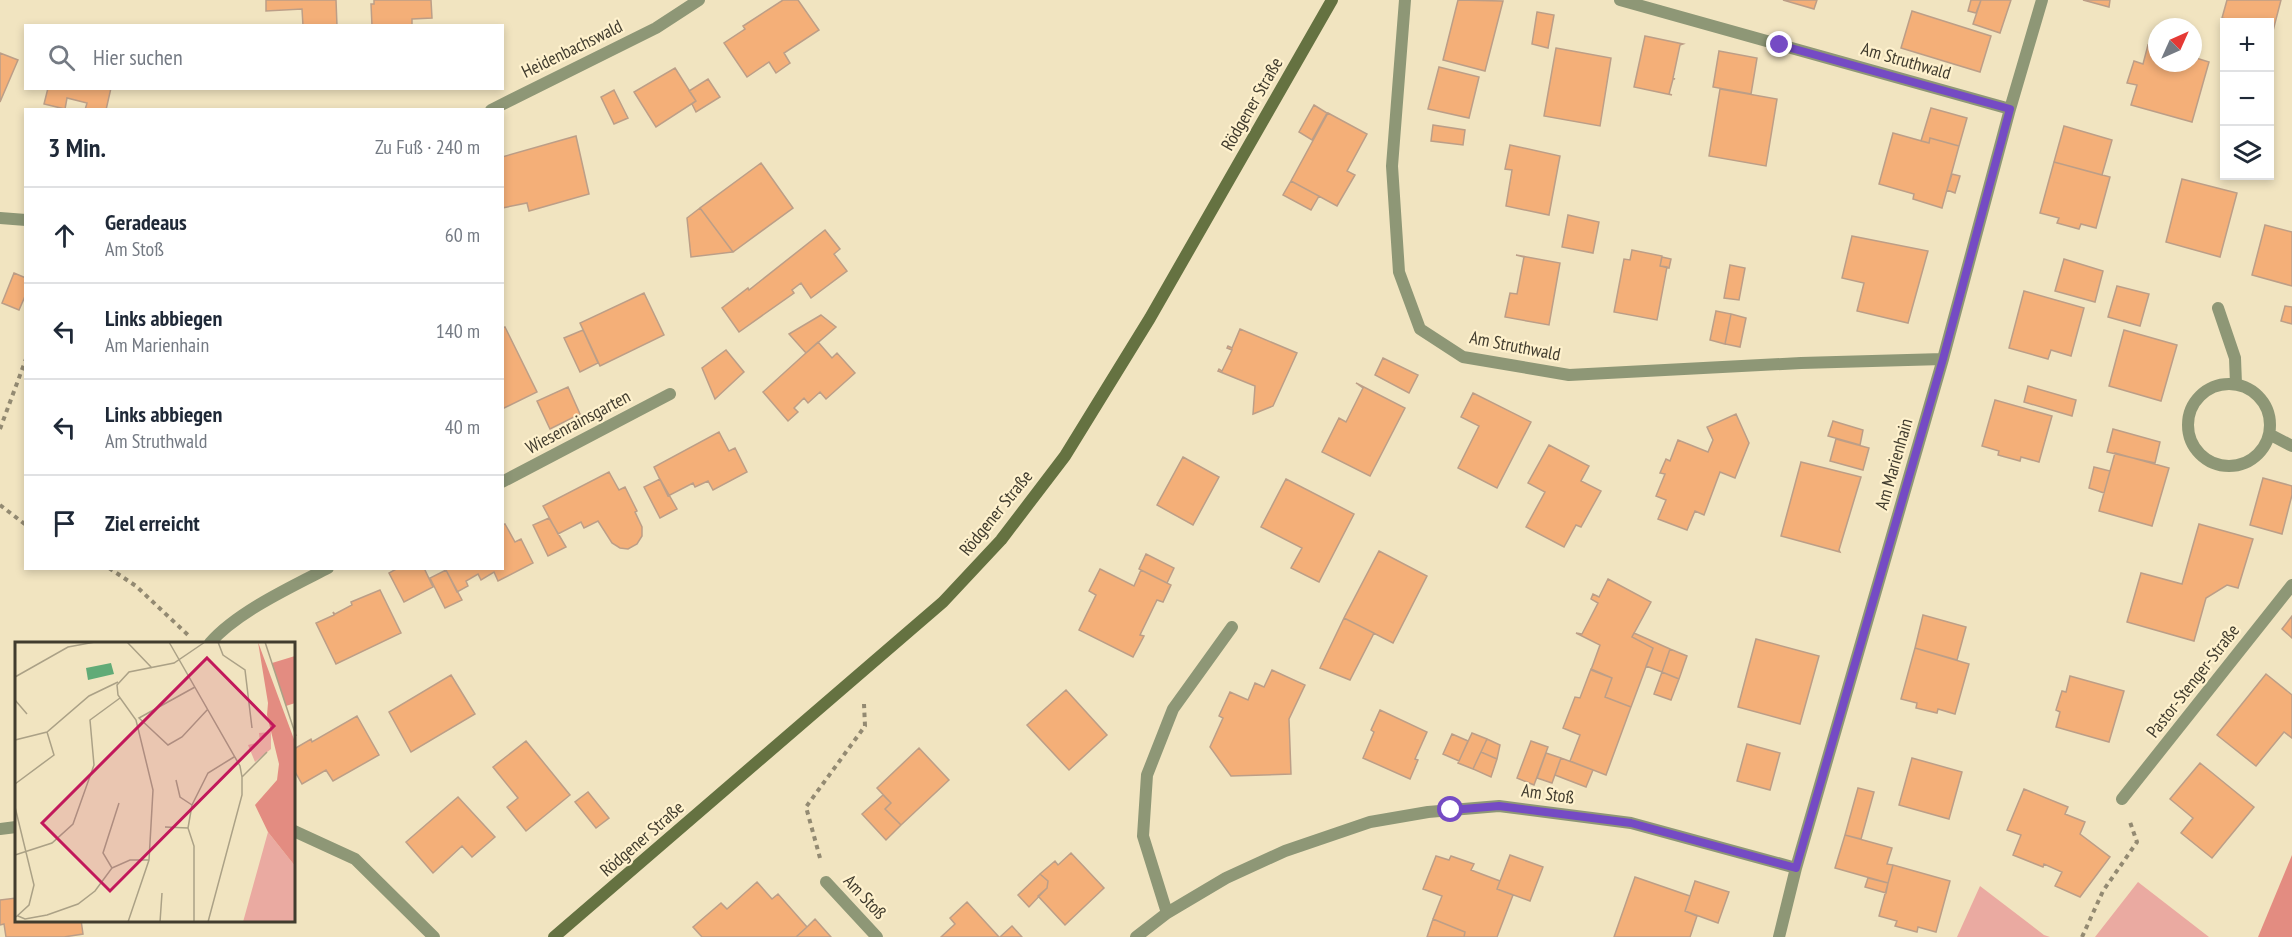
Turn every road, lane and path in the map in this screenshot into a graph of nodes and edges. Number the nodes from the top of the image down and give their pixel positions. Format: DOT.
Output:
graph roads {
  1 [pos="699,0"];
  2 [pos="1332,0"];
  3 [pos="1405,0"];
  4 [pos="1620,0"];
  5 [pos="2042,0"];
  6 [pos="495,108"];
  7 [pos="2010,109"];
  8 [pos="0,218"];
  9 [pos="24,220"];
  10 [pos="2218,308"];
  11 [pos="1943,359"];
  12 [pos="24,364"];
  13 [pos="2236,384"];
  14 [pos="670,394"];
  15 [pos="0,429"];
  16 [pos="2269,434"];
  17 [pos="2292,446"];
  18 [pos="504,481"];
  19 [pos="0,505"];
  20 [pos="24,523"];
  21 [pos="112,570"];
  22 [pos="324,570"];
  23 [pos="2292,585"];
  24 [pos="1232,627"];
  25 [pos="190,637"];
  26 [pos="211,642"];
  27 [pos="863,673"];
  28 [pos="2122,799"];
  29 [pos="15,827"];
  30 [pos="0,829"];
  31 [pos="296,832"];
  32 [pos="1796,868"];
  33 [pos="826,882"];
  34 [pos="1167,913"];
  35 [pos="434,937"];
  36 [pos="554,937"];
  37 [pos="877,937"];
  38 [pos="1136,937"];
  39 [pos="1779,937"];
  40 [pos="2082,937"];
  1 -- 6 [label="street, Heidenbachswald"];
  2 -- 27 [label="main road, Rödgener Straße"];
  3 -- 11 [label="street, Am Struthwald"];
  4 -- 7 [label="street, Am Struthwald"];
  5 -- 7 [label="street, Am Marienhain"];
  7 -- 11 [label="street, Am Marienhain"];
  8 -- 9 [label="street"];
  10 -- 13 [label="street"];
  11 -- 32 [label="street, Am Marienhain"];
  12 -- 15 [label="path"];
  13 -- 16 [label="street"];
  13 -- 16 [label="street"];
  14 -- 18 [label="street, Wiesenrainsgarten"];
  16 -- 17 [label="street"];
  19 -- 20 [label="path"];
  21 -- 25 [label="path"];
  22 -- 26 [label="street"];
  23 -- 28 [label="street, Pastor-Stenger-Straße"];
  24 -- 34 [label="street"];
  27 -- 33 [label="path"];
  27 -- 36 [label="main road, Rödgener Straße"];
  28 -- 40 [label="path"];
  29 -- 30 [label="street"];
  31 -- 35 [label="street"];
  32 -- 34 [label="street, Am Stoß"];
  32 -- 39 [label="street, Am Marienhain"];
  33 -- 37 [label="street, Am Stoß"];
  34 -- 38 [label="street, Am Stoß"];
}
